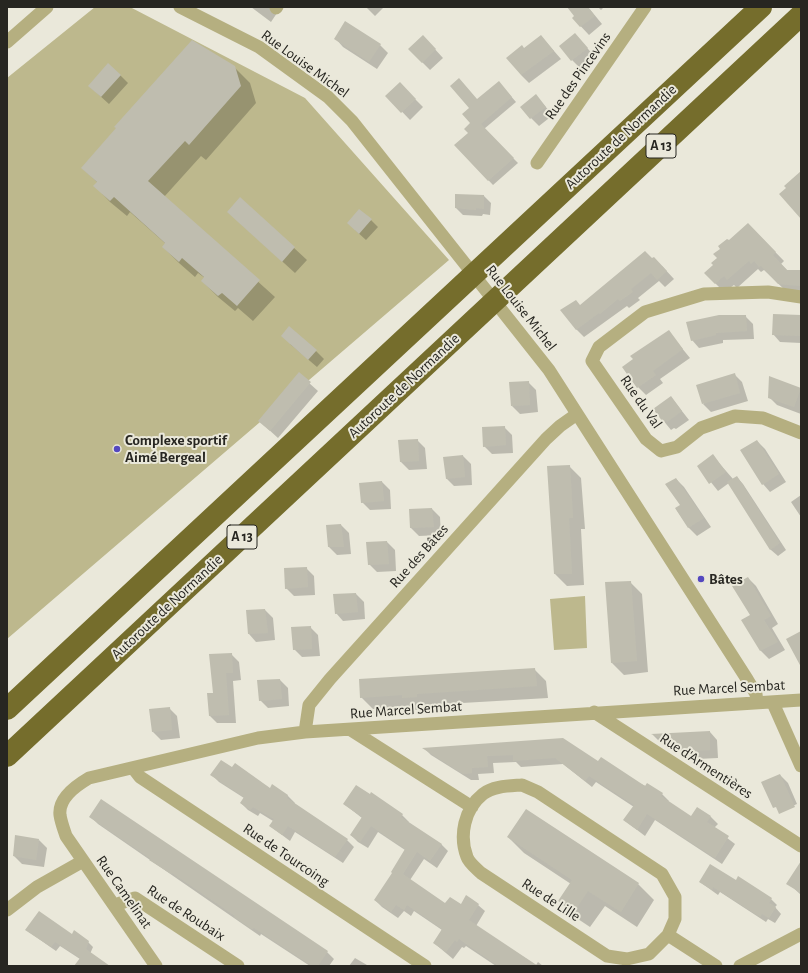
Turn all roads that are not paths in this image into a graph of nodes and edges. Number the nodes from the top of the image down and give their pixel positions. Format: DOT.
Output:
graph roads {
  1 [pos="47,7"];
  2 [pos="180,7"];
  3 [pos="645,7"];
  4 [pos="761,7"];
  5 [pos="801,15"];
  6 [pos="7,42"];
  7 [pos="537,163"];
  8 [pos="801,297"];
  9 [pos="578,414"];
  10 [pos="801,433"];
  11 [pos="801,700"];
  12 [pos="773,702"];
  13 [pos="757,703"];
  14 [pos="7,708"];
  15 [pos="594,712"];
  16 [pos="351,730"];
  17 [pos="305,732"];
  18 [pos="7,756"];
  19 [pos="801,766"];
  20 [pos="133,768"];
  21 [pos="472,807"];
  22 [pos="66,836"];
  23 [pos="801,846"];
  24 [pos="83,861"];
  25 [pos="115,905"];
  26 [pos="7,910"];
  27 [pos="801,934"];
  28 [pos="668,935"];
  29 [pos="156,966"];
  30 [pos="238,966"];
  31 [pos="425,966"];
  32 [pos="716,966"];
  33 [pos="740,966"];
  1 -- 6 [label="street"];
  2 -- 9 [label="street, Rue Louise Michel"];
  3 -- 7 [label="street, Rue des Pincevins"];
  4 -- 14 [label="highway, Autoroute de Normandie / A 13"];
  5 -- 18 [label="highway, Autoroute de Normandie / A 13"];
  8 -- 10 [label="street, Rue du Val"];
  9 -- 13 [label="street, Rue Louise Michel"];
  9 -- 17 [label="street, Rue des Bâtes"];
  11 -- 12 [label="street, Rue Marcel Sembat"];
  12 -- 13 [label="street, Rue Marcel Sembat"];
  12 -- 19 [label="street"];
  13 -- 15 [label="street, Rue Marcel Sembat"];
  15 -- 16 [label="street, Rue Marcel Sembat"];
  15 -- 23 [label="street, Rue d'Armentières"];
  16 -- 17 [label="street, Rue Marcel Sembat"];
  16 -- 21 [label="street"];
  17 -- 20 [label="street, Rue Marcel Sembat"];
  20 -- 22 [label="street, Rue Marcel Sembat"];
  20 -- 31 [label="street, Rue de Tourcoing"];
  21 -- 28 [label="street, Rue de Lille"];
  21 -- 28 [label="street, Rue de Lille"];
  22 -- 24 [label="street, Rue Camelinat"];
  24 -- 25 [label="street, Rue Camelinat"];
  24 -- 26 [label="street"];
  25 -- 29 [label="street, Rue Camelinat"];
  25 -- 30 [label="street, Rue de Roubaix"];
  27 -- 33 [label="street"];
  28 -- 32 [label="street"];
}
